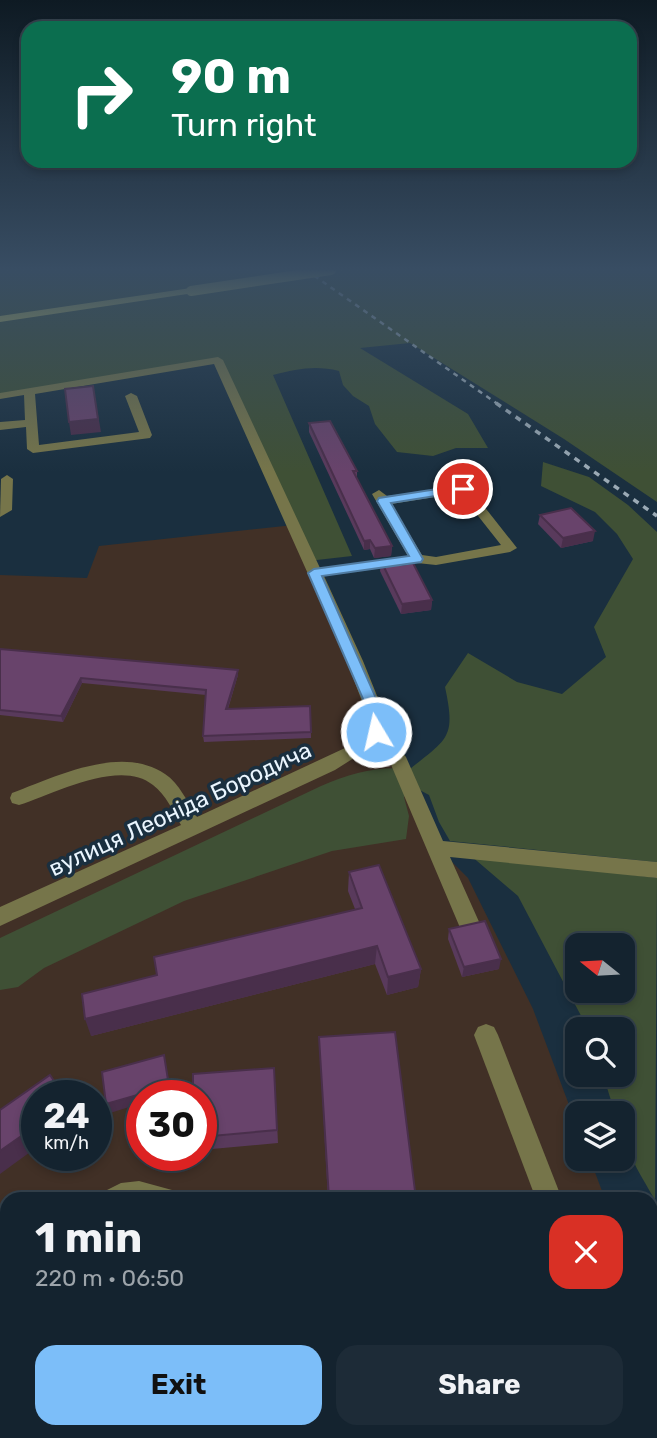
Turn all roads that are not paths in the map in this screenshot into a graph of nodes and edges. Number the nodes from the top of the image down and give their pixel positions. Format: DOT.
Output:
graph roads {
  1 [pos="29,391"];
  2 [pos="0,396"];
  3 [pos="131,396"];
  4 [pos="32,423"];
  5 [pos="0,426"];
  6 [pos="7,479"];
  7 [pos="0,513"];
  8 [pos="417,559"];
  9 [pos="314,573"];
  10 [pos="376,732"];
  11 [pos="19,798"];
  12 [pos="193,827"];
  13 [pos="438,848"];
  14 [pos="657,870"];
  15 [pos="0,917"];
  16 [pos="469,924"];
  17 [pos="486,1035"];
  18 [pos="546,1192"];
  1 -- 2 [label="street"];
  1 -- 4 [label="street"];
  1 -- 9 [label="street"];
  3 -- 4 [label="street"];
  4 -- 5 [label="street"];
  6 -- 7 [label="street"];
  8 -- 8 [label="street"];
  8 -- 9 [label="street"];
  9 -- 10 [label="street"];
  10 -- 12 [label="street, вулиця Леоніда Бородича"];
  10 -- 13 [label="street"];
  11 -- 12 [label="street"];
  12 -- 15 [label="street, вулиця Леоніда Бородича"];
  13 -- 14 [label="street"];
  13 -- 16 [label="street"];
  17 -- 18 [label="street"];
}
